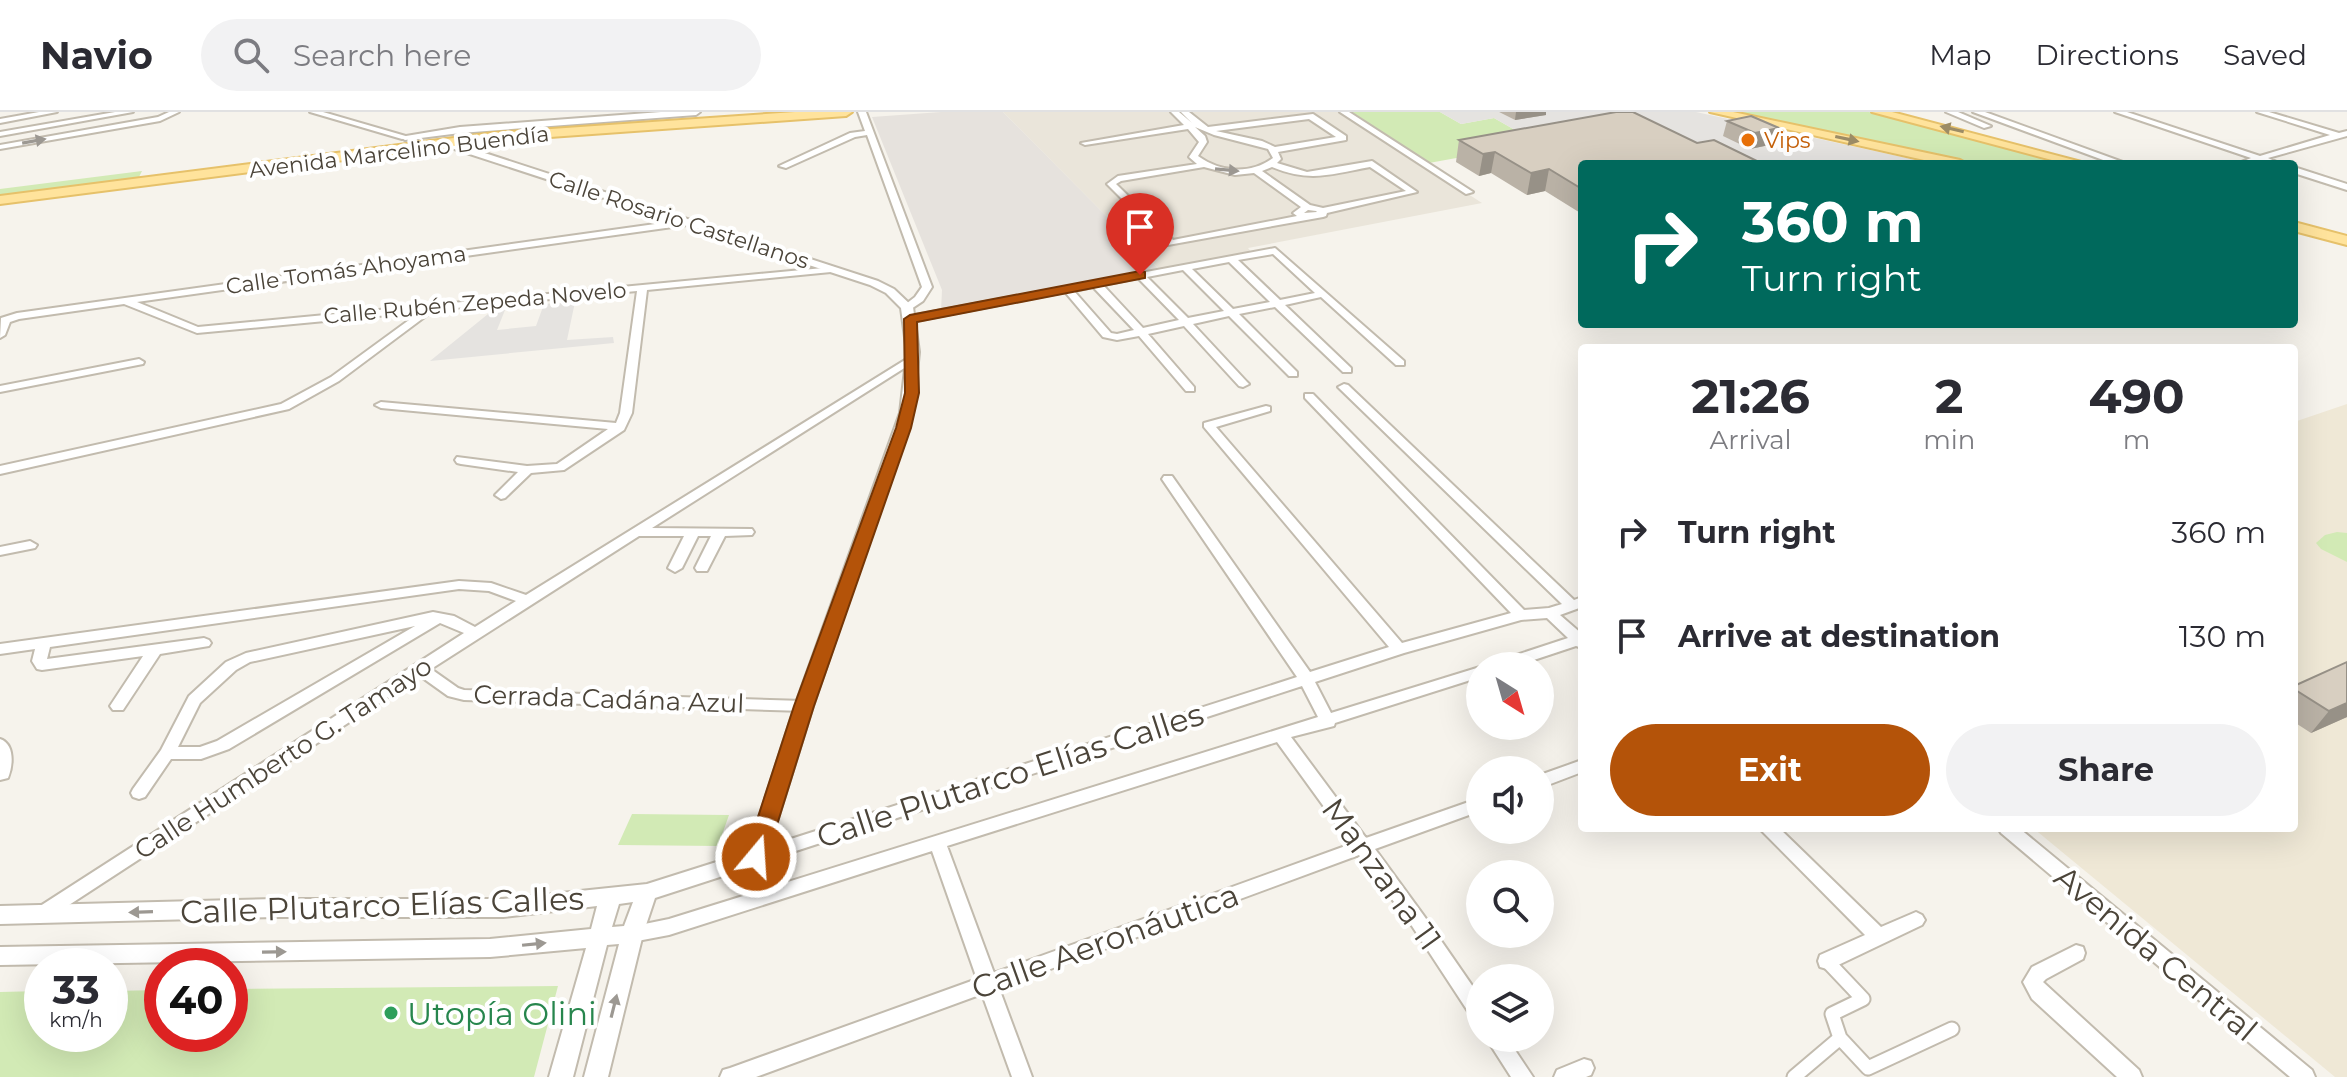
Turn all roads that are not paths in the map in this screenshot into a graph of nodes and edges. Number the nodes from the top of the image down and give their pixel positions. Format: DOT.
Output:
graph roads {
  1 [pos="53,112"];
  2 [pos="67,112"];
  3 [pos="129,112"];
  4 [pos="314,112"];
  5 [pos="696,112"];
  6 [pos="846,112"];
  7 [pos="862,112"];
  8 [pos="1175,112"];
  9 [pos="1185,112"];
  10 [pos="1274,112"];
  11 [pos="1344,112"];
  12 [pos="1716,112"];
  13 [pos="1878,112"];
  14 [pos="1950,112"];
  15 [pos="1977,112"];
  16 [pos="2119,112"];
  17 [pos="2261,112"];
  18 [pos="173,114"];
  19 [pos="0,121"];
  20 [pos="68,123"];
  21 [pos="1198,127"];
  22 [pos="870,132"];
  23 [pos="0,134"];
  24 [pos="67,135"];
  25 [pos="2344,135"];
  26 [pos="405,137"];
  27 [pos="445,143"];
  28 [pos="1085,143"];
  29 [pos="2069,145"];
  30 [pos="0,147"];
  31 [pos="1275,150"];
  32 [pos="2260,159"];
  33 [pos="1941,160"];
  34 [pos="2066,160"];
  35 [pos="2112,160"];
  36 [pos="2256,160"];
  37 [pos="2263,160"];
  38 [pos="1272,164"];
  39 [pos="1203,165"];
  40 [pos="783,166"];
  41 [pos="1255,170"];
  42 [pos="2298,171"];
  43 [pos="0,187"];
  44 [pos="2347,187"];
  45 [pos="1469,192"];
  46 [pos="0,200"];
  47 [pos="1302,212"];
  48 [pos="684,223"];
  49 [pos="2298,227"];
  50 [pos="2298,239"];
  51 [pos="2347,241"];
  52 [pos="2347,252"];
  53 [pos="1231,259"];
  54 [pos="1186,268"];
  55 [pos="831,269"];
  56 [pos="1140,275"];
  57 [pos="1096,284"];
  58 [pos="642,288"];
  59 [pos="1067,289"];
  60 [pos="1323,294"];
  61 [pos="125,301"];
  62 [pos="1277,303"];
  63 [pos="432,307"];
  64 [pos="909,313"];
  65 [pos="1232,313"];
  66 [pos="1186,322"];
  67 [pos="1141,332"];
  68 [pos="0,335"];
  69 [pos="913,358"];
  70 [pos="139,362"];
  71 [pos="1400,363"];
  72 [pos="1347,370"];
  73 [pos="1293,374"];
  74 [pos="1243,384"];
  75 [pos="1344,387"];
  76 [pos="0,389"];
  77 [pos="1190,389"];
  78 [pos="1309,396"];
  79 [pos="381,405"];
  80 [pos="1266,409"];
  81 [pos="620,427"];
  82 [pos="461,460"];
  83 [pos="0,470"];
  84 [pos="527,470"];
  85 [pos="1168,479"];
  86 [pos="501,495"];
  87 [pos="635,532"];
  88 [pos="693,532"];
  89 [pos="720,532"];
  90 [pos="747,532"];
  91 [pos="30,545"];
  92 [pos="0,551"];
  93 [pos="675,568"];
  94 [pos="702,568"];
  95 [pos="527,600"];
  96 [pos="1577,604"];
  97 [pos="1550,613"];
  98 [pos="1521,615"];
  99 [pos="442,616"];
  100 [pos="475,633"];
  101 [pos="1578,638"];
  102 [pos="1578,642"];
  103 [pos="44,643"];
  104 [pos="204,643"];
  105 [pos="0,649"];
  106 [pos="1399,649"];
  107 [pos="155,650"];
  108 [pos="1545,652"];
  109 [pos="421,669"];
  110 [pos="1466,677"];
  111 [pos="1305,680"];
  112 [pos="118,706"];
  113 [pos="804,706"];
  114 [pos="1328,722"];
  115 [pos="1282,737"];
  116 [pos="0,745"];
  117 [pos="167,753"];
  118 [pos="1578,768"];
  119 [pos="2,774"];
  120 [pos="1554,777"];
  121 [pos="139,793"];
  122 [pos="1466,809"];
  123 [pos="1772,832"];
  124 [pos="2012,832"];
  125 [pos="937,842"];
  126 [pos="1363,847"];
  127 [pos="756,857"];
  128 [pos="647,892"];
  129 [pos="610,897"];
  130 [pos="0,915"];
  131 [pos="39,915"];
  132 [pos="1916,920"];
  133 [pos="632,934"];
  134 [pos="1879,937"];
  135 [pos="597,938"];
  136 [pos="2076,953"];
  137 [pos="0,956"];
  138 [pos="1827,961"];
  139 [pos="987,984"];
  140 [pos="1466,992"];
  141 [pos="1952,1029"];
  142 [pos="1840,1038"];
  143 [pos="1506,1052"];
  144 [pos="1584,1068"];
  145 [pos="561,1077"];
  146 [pos="596,1077"];
  147 [pos="730,1077"];
  148 [pos="1022,1077"];
  149 [pos="1523,1077"];
  150 [pos="1564,1077"];
  151 [pos="1794,1077"];
  152 [pos="2132,1077"];
  153 [pos="2305,1077"];
  1 -- 19 [label="street"];
  2 -- 20 [label="street"];
  3 -- 20 [label="street"];
  4 -- 26 [label="street"];
  5 -- 26 [label="street, Avenida Marcelino Buendía"];
  6 -- 27 [label="main road, Avenida Marcelino Buendía"];
  7 -- 22 [label="street"];
  8 -- 21 [label="street"];
  9 -- 21 [label="street"];
  10 -- 21 [label="street"];
  11 -- 45 [label="street"];
  12 -- 33 [label="main road, one-way"];
  34 -- 13 [label="main road, one-way"];
  14 -- 29 [label="street"];
  15 -- 29 [label="street"];
  16 -- 32 [label="street"];
  17 -- 25 [label="street"];
  18 -- 24 [label="street"];
  20 -- 23 [label="street"];
  20 -- 24 [label="street"];
  21 -- 28 [label="street"];
  21 -- 31 [label="street"];
  21 -- 31 [label="street"];
  21 -- 39 [label="street"];
  22 -- 40 [label="street"];
  22 -- 64 [label="street"];
  30 -- 24 [label="street, one-way"];
  25 -- 32 [label="street"];
  26 -- 27 [label="main road"];
  26 -- 43 [label="main road, Avenida Marcelino Buendía"];
  27 -- 46 [label="main road, Avenida Marcelino Buendía"];
  27 -- 48 [label="street, Calle Rosario Castellanos"];
  29 -- 35 [label="street"];
  31 -- 38 [label="street"];
  32 -- 36 [label="street"];
  32 -- 37 [label="street"];
  38 -- 41 [label="street"];
  38 -- 47 [label="street"];
  39 -- 41 [label="street, one-way"];
  39 -- 47 [label="street"];
  41 -- 47 [label="street"];
  42 -- 44 [label="street"];
  48 -- 55 [label="street, Calle Rosario Castellanos"];
  48 -- 61 [label="street, Calle Tomás Ahoyama"];
  49 -- 51 [label="main road"];
  50 -- 52 [label="main road"];
  53 -- 54 [label="street"];
  53 -- 60 [label="street"];
  53 -- 62 [label="street"];
  54 -- 56 [label="street"];
  54 -- 65 [label="street"];
  55 -- 58 [label="street, Calle Rubén Zepeda Novelo"];
  55 -- 64 [label="street, Calle Rosario Castellanos"];
  56 -- 57 [label="street"];
  56 -- 66 [label="street"];
  57 -- 59 [label="street"];
  57 -- 67 [label="street"];
  58 -- 63 [label="street, Calle Rubén Zepeda Novelo"];
  58 -- 81 [label="street"];
  59 -- 64 [label="street"];
  59 -- 67 [label="street"];
  60 -- 62 [label="street"];
  60 -- 71 [label="street"];
  61 -- 63 [label="street, Calle Rubén Zepeda Novelo"];
  61 -- 68 [label="street, Calle Tomás Ahoyama"];
  62 -- 65 [label="street"];
  62 -- 72 [label="street"];
  63 -- 83 [label="street"];
  64 -- 69 [label="street"];
  65 -- 66 [label="street"];
  65 -- 73 [label="street"];
  66 -- 67 [label="street"];
  66 -- 74 [label="street"];
  67 -- 77 [label="street"];
  69 -- 87 [label="street, Calle Humberto G. Tamayo"];
  69 -- 113 [label="street"];
  70 -- 76 [label="street"];
  75 -- 96 [label="street"];
  78 -- 98 [label="street"];
  79 -- 81 [label="street"];
  80 -- 106 [label="street"];
  81 -- 84 [label="street"];
  82 -- 84 [label="street"];
  84 -- 86 [label="street"];
  85 -- 111 [label="street"];
  87 -- 88 [label="street"];
  87 -- 95 [label="street, Calle Humberto G. Tamayo"];
  88 -- 89 [label="street"];
  88 -- 93 [label="street"];
  89 -- 90 [label="street"];
  89 -- 94 [label="street"];
  91 -- 92 [label="street"];
  95 -- 100 [label="street, Calle Humberto G. Tamayo"];
  95 -- 103 [label="street"];
  96 -- 97 [label="street, Calle Plutarco Elías Calles"];
  97 -- 98 [label="street, Calle Plutarco Elías Calles"];
  97 -- 101 [label="street"];
  98 -- 106 [label="street, Calle Plutarco Elías Calles"];
  99 -- 100 [label="street"];
  99 -- 117 [label="street"];
  99 -- 117 [label="street"];
  100 -- 109 [label="street, Calle Humberto G. Tamayo"];
  102 -- 108 [label="street"];
  103 -- 105 [label="street"];
  103 -- 107 [label="street"];
  104 -- 107 [label="street"];
  106 -- 111 [label="street, Calle Plutarco Elías Calles"];
  107 -- 112 [label="street"];
  109 -- 113 [label="street, Cerrada Cadána Azul"];
  109 -- 131 [label="street, Calle Humberto G. Tamayo"];
  110 -- 114 [label="street, Calle Plutarco Elías Calles"];
  111 -- 114 [label="street"];
  111 -- 127 [label="street, Calle Plutarco Elías Calles"];
  113 -- 127 [label="street"];
  114 -- 115 [label="street, Calle Plutarco Elías Calles"];
  115 -- 125 [label="street, Calle Plutarco Elías Calles"];
  115 -- 126 [label="street, Manzana 11"];
  116 -- 119 [label="street"];
  117 -- 121 [label="street"];
  118 -- 120 [label="street"];
  122 -- 126 [label="street, Calle Aeronáutica"];
  123 -- 134 [label="street"];
  124 -- 153 [label="street, Avenida Central"];
  125 -- 133 [label="street, Calle Plutarco Elías Calles"];
  125 -- 139 [label="street"];
  126 -- 139 [label="street, Calle Aeronáutica"];
  126 -- 140 [label="street, Manzana 11"];
  127 -- 128 [label="street, Calle Plutarco Elías Calles"];
  128 -- 129 [label="street, Calle Plutarco Elías Calles"];
  128 -- 133 [label="street"];
  129 -- 131 [label="street, Calle Plutarco Elías Calles, one-way"];
  129 -- 135 [label="street"];
  130 -- 131 [label="street, Calle Plutarco Elías Calles"];
  132 -- 134 [label="street"];
  133 -- 135 [label="street, Calle Plutarco Elías Calles"];
  146 -- 133 [label="street, one-way"];
  134 -- 138 [label="street"];
  137 -- 135 [label="street, Calle Plutarco Elías Calles, one-way"];
  135 -- 145 [label="street"];
  136 -- 152 [label="street"];
  138 -- 142 [label="street"];
  139 -- 147 [label="street, Calle Aeronáutica"];
  139 -- 148 [label="street"];
  141 -- 142 [label="street"];
  142 -- 151 [label="street"];
  143 -- 149 [label="street"];
  144 -- 150 [label="street"];
}
